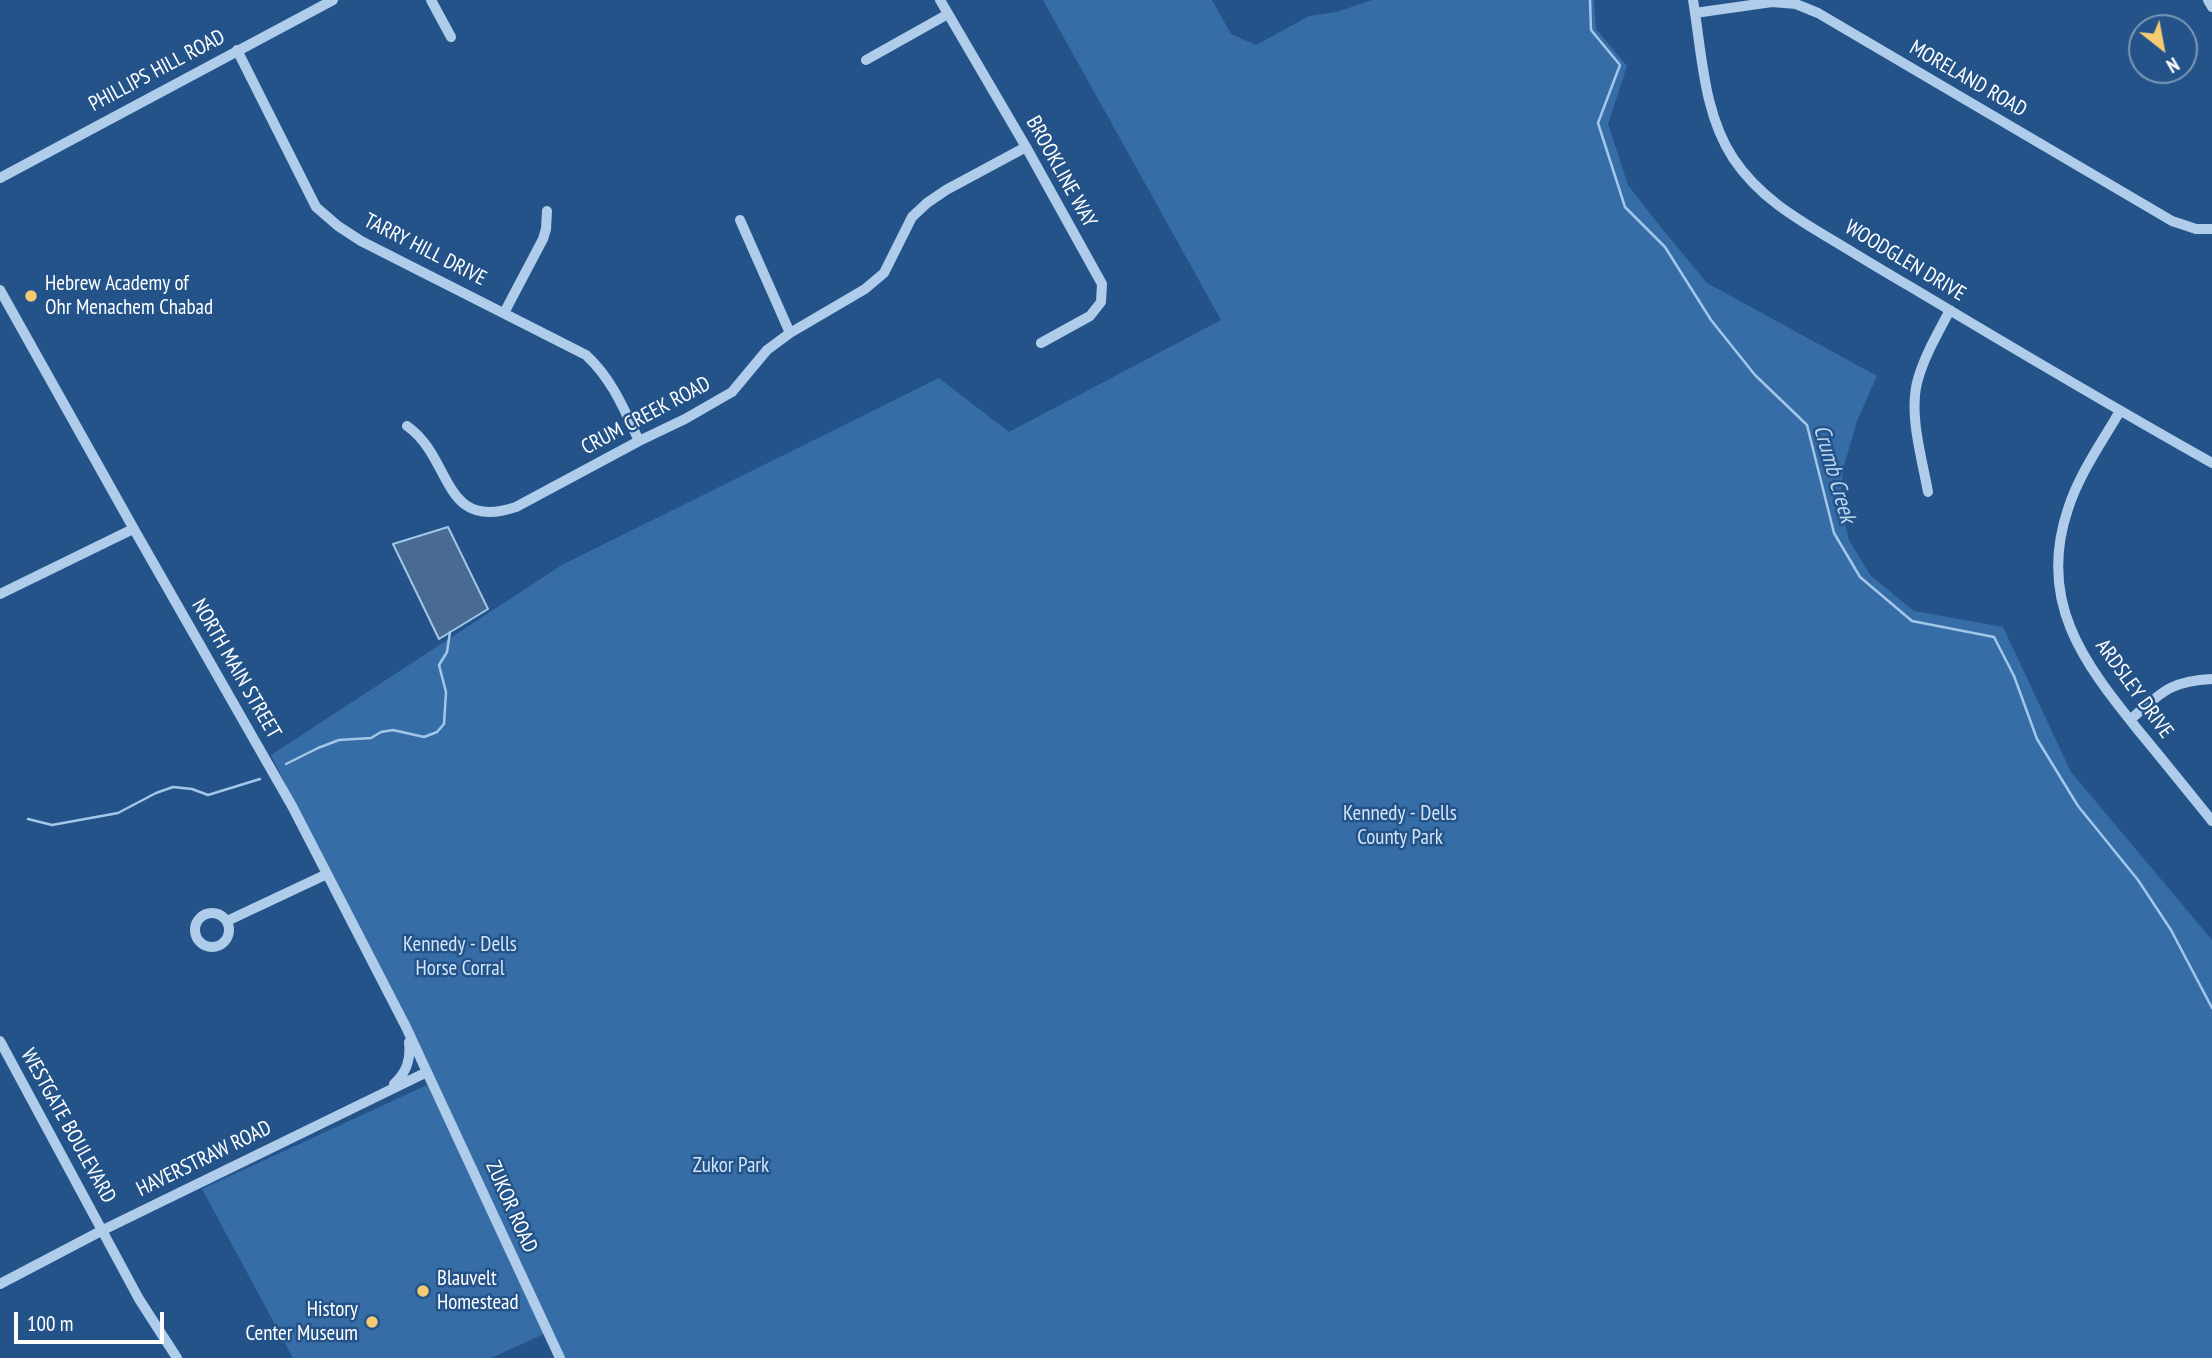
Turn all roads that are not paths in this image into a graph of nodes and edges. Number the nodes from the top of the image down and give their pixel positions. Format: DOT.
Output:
graph roads {
  1 [pos="333,0"];
  2 [pos="431,0"];
  3 [pos="940,0"];
  4 [pos="1693,0"];
  5 [pos="2208,0"];
  6 [pos="2212,7"];
  7 [pos="1695,13"];
  8 [pos="948,15"];
  9 [pos="451,37"];
  10 [pos="237,50"];
  11 [pos="866,60"];
  12 [pos="1026,147"];
  13 [pos="0,178"];
  14 [pos="547,211"];
  15 [pos="740,220"];
  16 [pos="2212,229"];
  17 [pos="0,290"];
  18 [pos="1950,310"];
  19 [pos="504,313"];
  20 [pos="790,333"];
  21 [pos="1041,343"];
  22 [pos="2120,411"];
  23 [pos="407,426"];
  24 [pos="639,441"];
  25 [pos="2212,463"];
  26 [pos="1928,492"];
  27 [pos="134,529"];
  28 [pos="0,594"];
  29 [pos="2212,679"];
  30 [pos="2130,720"];
  31 [pos="2212,821"];
  32 [pos="327,874"];
  33 [pos="227,921"];
  34 [pos="406,1027"];
  35 [pos="0,1041"];
  36 [pos="427,1072"];
  37 [pos="380,1094"];
  38 [pos="103,1230"];
  39 [pos="0,1284"];
  40 [pos="177,1358"];
  41 [pos="560,1358"];
  1 -- 10 [label="street, PHILLIPS HILL ROAD"];
  2 -- 9 [label="street"];
  3 -- 8 [label="street, BROOKLINE WAY"];
  4 -- 7 [label="street, WOODGLEN DRIVE"];
  5 -- 6 [label="street"];
  7 -- 16 [label="street, MORELAND ROAD"];
  7 -- 18 [label="street, WOODGLEN DRIVE"];
  8 -- 11 [label="street"];
  8 -- 12 [label="street, BROOKLINE WAY"];
  10 -- 13 [label="street, PHILLIPS HILL ROAD"];
  10 -- 19 [label="street, TARRY HILL DRIVE"];
  12 -- 20 [label="street, CRUM CREEK ROAD"];
  12 -- 21 [label="street, BROOKLINE WAY"];
  14 -- 19 [label="street"];
  15 -- 20 [label="street"];
  17 -- 27 [label="street, NORTH MAIN STREET"];
  18 -- 22 [label="street, WOODGLEN DRIVE"];
  18 -- 26 [label="street"];
  19 -- 24 [label="street, TARRY HILL DRIVE"];
  20 -- 24 [label="street, CRUM CREEK ROAD"];
  22 -- 25 [label="street, WOODGLEN DRIVE"];
  22 -- 30 [label="street, ARDSLEY DRIVE"];
  23 -- 24 [label="street, CRUM CREEK ROAD"];
  27 -- 28 [label="street"];
  27 -- 32 [label="street, NORTH MAIN STREET"];
  29 -- 30 [label="street"];
  30 -- 31 [label="street, ARDSLEY DRIVE"];
  32 -- 33 [label="street"];
  32 -- 34 [label="street, NORTH MAIN STREET"];
  34 -- 36 [label="street, NORTH MAIN STREET"];
  34 -- 37 [label="street"];
  35 -- 38 [label="street, WESTGATE BOULEVARD"];
  36 -- 37 [label="street, HAVERSTRAW ROAD"];
  36 -- 41 [label="street, ZUKOR ROAD"];
  37 -- 38 [label="street, HAVERSTRAW ROAD"];
  38 -- 39 [label="street, HAVERSTRAW ROAD"];
  38 -- 40 [label="street, WESTGATE BOULEVARD"];
}
